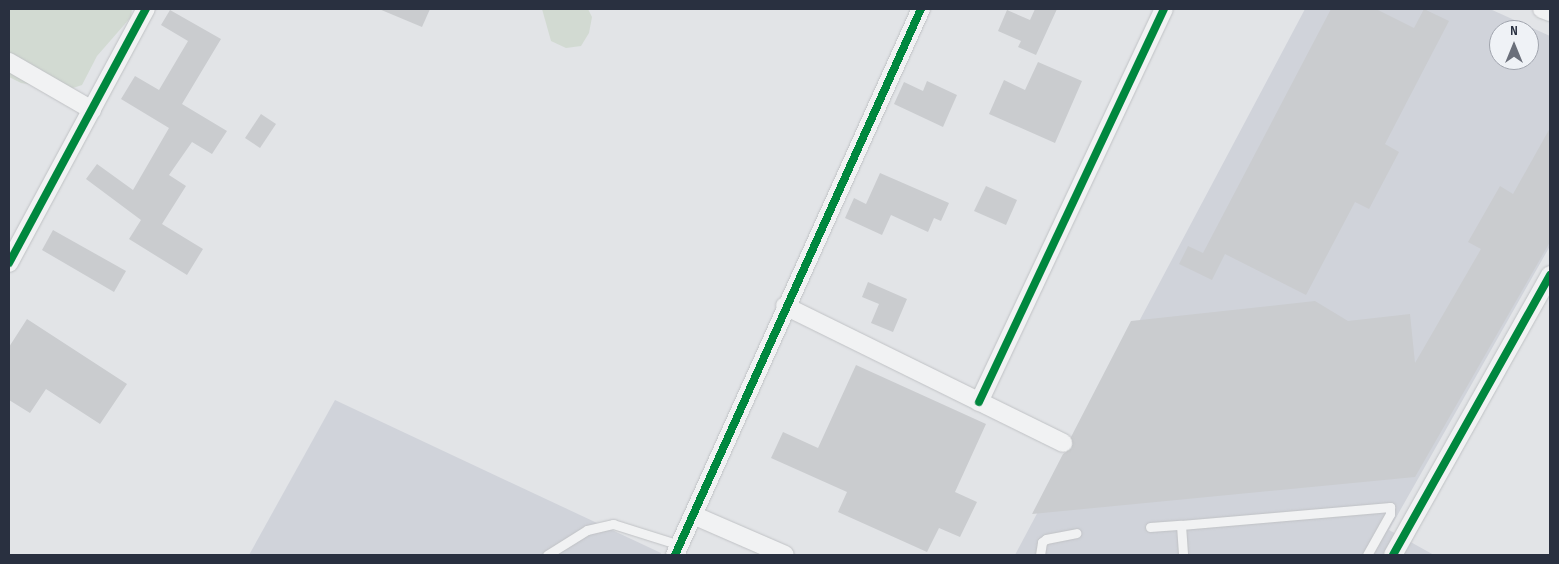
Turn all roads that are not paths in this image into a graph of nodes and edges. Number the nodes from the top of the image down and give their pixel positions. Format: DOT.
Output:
graph roads {
  1 [pos="146,9"];
  2 [pos="921,9"];
  3 [pos="1164,9"];
  4 [pos="1542,9"];
  5 [pos="1550,12"];
  6 [pos="9,62"];
  7 [pos="92,110"];
  8 [pos="9,263"];
  9 [pos="1550,275"];
  10 [pos="785,306"];
  11 [pos="979,402"];
  12 [pos="1063,443"];
  13 [pos="693,515"];
  14 [pos="1181,526"];
  15 [pos="1150,527"];
  16 [pos="1076,533"];
  17 [pos="678,550"];
  18 [pos="547,555"];
  19 [pos="785,555"];
  20 [pos="1040,555"];
  21 [pos="1183,555"];
  22 [pos="1366,555"];
  23 [pos="1393,555"];
  1 -- 7 [label="street"];
  2 -- 10 [label="street"];
  3 -- 11 [label="street"];
  4 -- 5 [label="street"];
  6 -- 7 [label="street"];
  7 -- 8 [label="street"];
  9 -- 23 [label="street"];
  10 -- 11 [label="street"];
  10 -- 13 [label="street"];
  11 -- 12 [label="street"];
  13 -- 17 [label="street"];
  13 -- 19 [label="street"];
  14 -- 15 [label="lane"];
  14 -- 21 [label="lane"];
  14 -- 22 [label="lane"];
  16 -- 20 [label="lane"];
  17 -- 18 [label="lane"];
}
